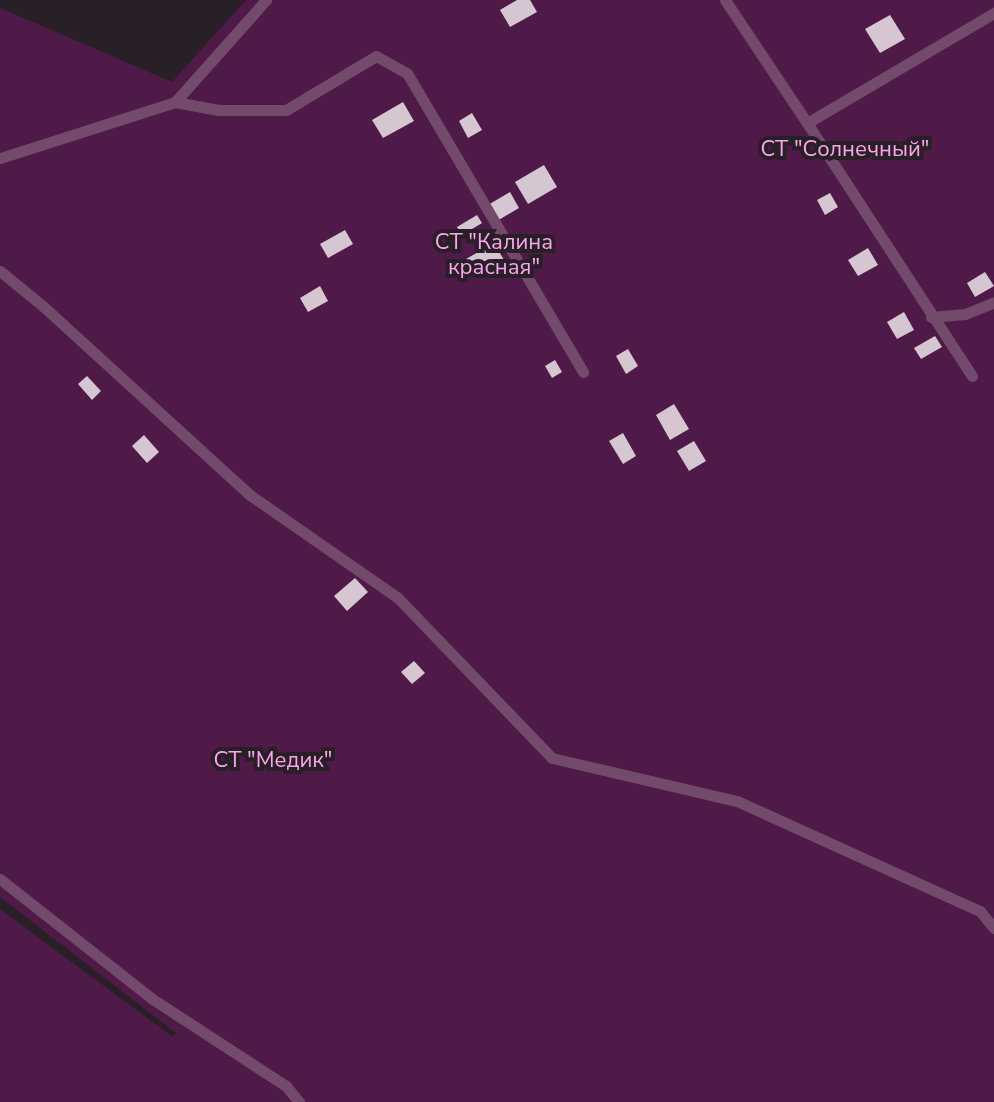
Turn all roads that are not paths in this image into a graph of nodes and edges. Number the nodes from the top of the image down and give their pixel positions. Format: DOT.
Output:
graph roads {
  1 [pos="266,0"];
  2 [pos="725,0"];
  3 [pos="994,13"];
  4 [pos="175,102"];
  5 [pos="807,123"];
  6 [pos="0,158"];
  7 [pos="0,271"];
  8 [pos="994,302"];
  9 [pos="931,317"];
  10 [pos="583,372"];
  11 [pos="972,376"];
  12 [pos="0,879"];
  13 [pos="994,928"];
  14 [pos="299,1102"];
  1 -- 4 [label="lane"];
  2 -- 5 [label="lane"];
  3 -- 5 [label="lane"];
  4 -- 6 [label="lane"];
  4 -- 10 [label="lane"];
  5 -- 9 [label="lane"];
  7 -- 13 [label="lane"];
  8 -- 9 [label="lane"];
  9 -- 11 [label="lane"];
  12 -- 14 [label="lane"];
}
